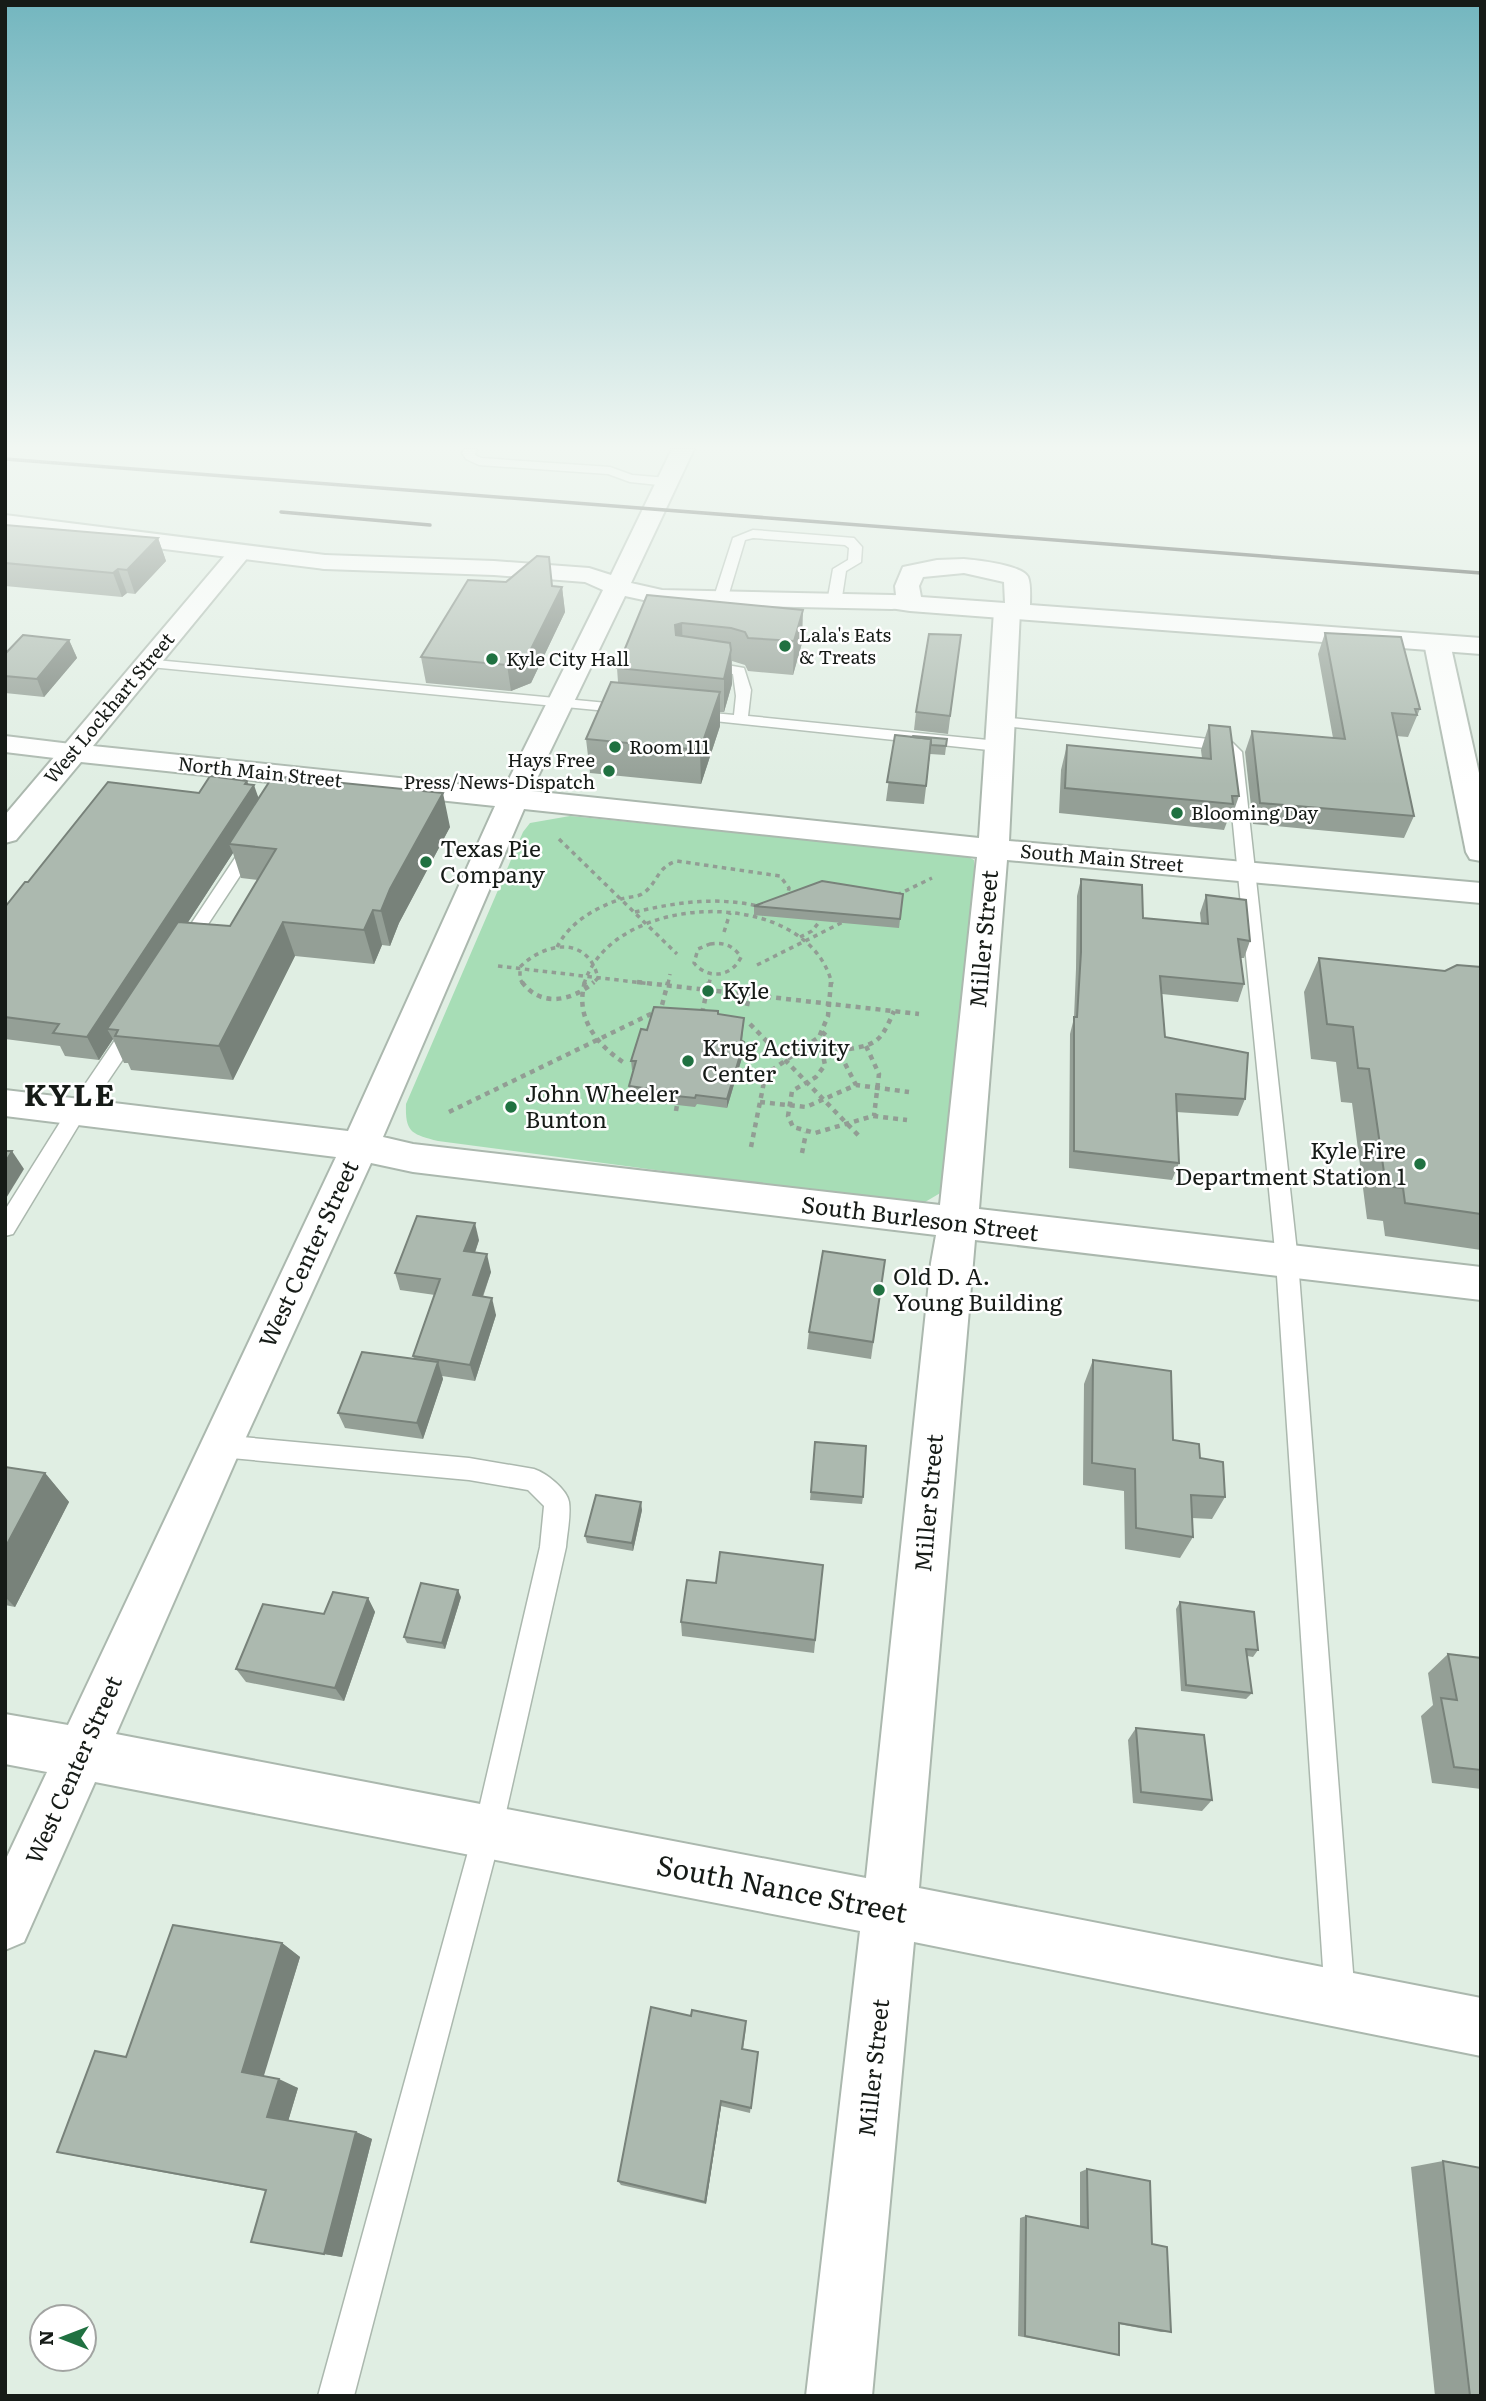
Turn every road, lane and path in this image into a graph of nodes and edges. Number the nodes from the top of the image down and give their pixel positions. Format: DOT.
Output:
graph roads {
  1 [pos="232,561"];
  2 [pos="318,561"];
  3 [pos="629,561"];
  4 [pos="732,561"];
  5 [pos="854,561"];
  6 [pos="617,587"];
  7 [pos="722,593"];
  8 [pos="835,597"];
  9 [pos="901,603"];
  10 [pos="1012,611"];
  11 [pos="1437,643"];
  12 [pos="1481,646"];
  13 [pos="145,663"];
  14 [pos="692,664"];
  15 [pos="562,703"];
  16 [pos="644,711"];
  17 [pos="671,713"];
  18 [pos="740,720"];
  19 [pos="1000,734"];
  20 [pos="5,744"];
  21 [pos="71,752"];
  22 [pos="514,797"];
  23 [pos="5,834"];
  24 [pos="259,834"];
  25 [pos="559,839"];
  26 [pos="993,849"];
  27 [pos="1481,852"];
  28 [pos="1245,870"];
  29 [pos="932,878"];
  30 [pos="1481,893"];
  31 [pos="884,894"];
  32 [pos="898,895"];
  33 [pos="621,898"];
  34 [pos="887,901"];
  35 [pos="785,903"];
  36 [pos="769,910"];
  37 [pos="635,912"];
  38 [pos="730,913"];
  39 [pos="853,917"];
  40 [pos="820,921"];
  41 [pos="647,923"];
  42 [pos="724,932"];
  43 [pos="800,937"];
  44 [pos="806,941"];
  45 [pos="557,947"];
  46 [pos="677,954"];
  47 [pos="594,962"];
  48 [pos="172,965"];
  49 [pos="757,965"];
  50 [pos="498,966"];
  51 [pos="520,968"];
  52 [pos="670,974"];
  53 [pos="711,975"];
  54 [pos="585,976"];
  55 [pos="598,978"];
  56 [pos="668,985"];
  57 [pos="751,986"];
  58 [pos="708,991"];
  59 [pos="580,994"];
  60 [pos="750,995"];
  61 [pos="831,1004"];
  62 [pos="747,1006"];
  63 [pos="145,1010"];
  64 [pos="894,1011"];
  65 [pos="919,1014"];
  66 [pos="700,1018"];
  67 [pos="750,1024"];
  68 [pos="822,1032"];
  69 [pos="597,1040"];
  70 [pos="813,1043"];
  71 [pos="866,1046"];
  72 [pos="839,1051"];
  73 [pos="787,1063"];
  74 [pos="626,1064"];
  75 [pos="806,1082"];
  76 [pos="856,1085"];
  77 [pos="877,1088"];
  78 [pos="909,1092"];
  79 [pos="824,1101"];
  80 [pos="760,1102"];
  81 [pos="5,1103"];
  82 [pos="789,1106"];
  83 [pos="449,1112"];
  84 [pos="76,1113"];
  85 [pos="874,1116"];
  86 [pos="907,1120"];
  87 [pos="848,1125"];
  88 [pos="806,1133"];
  89 [pos="860,1137"];
  90 [pos="360,1146"];
  91 [pos="751,1147"];
  92 [pos="802,1153"];
  93 [pos="958,1224"];
  94 [pos="5,1227"];
  95 [pos="1287,1261"];
  96 [pos="1481,1284"];
  97 [pos="220,1446"];
  98 [pos="5,1739"];
  99 [pos="82,1753"];
  100 [pos="488,1830"];
  101 [pos="890,1911"];
  102 [pos="5,1923"];
  103 [pos="1341,2000"];
  104 [pos="1481,2027"];
  105 [pos="336,2396"];
  106 [pos="839,2396"];
  1 -- 13 [label="street, West Lockhart Street"];
  2 -- 6 [label="street"];
  3 -- 6 [label="street, West Center Street"];
  4 -- 7 [label="lane"];
  5 -- 8 [label="lane"];
  6 -- 7 [label="street"];
  6 -- 15 [label="street, West Center Street"];
  7 -- 8 [label="street"];
  7 -- 9 [label="street"];
  8 -- 9 [label="street"];
  9 -- 10 [label="street"];
  9 -- 10 [label="street, Miller Street"];
  10 -- 11 [label="street"];
  10 -- 19 [label="street, Miller Street"];
  11 -- 12 [label="street"];
  11 -- 27 [label="street"];
  13 -- 15 [label="lane"];
  13 -- 21 [label="street, West Lockhart Street"];
  14 -- 18 [label="lane"];
  15 -- 16 [label="lane"];
  15 -- 22 [label="street, West Center Street"];
  17 -- 18 [label="lane"];
  18 -- 19 [label="lane"];
  19 -- 26 [label="street, Miller Street"];
  19 -- 28 [label="lane"];
  20 -- 21 [label="street, North Main Street"];
  21 -- 22 [label="street, North Main Street"];
  21 -- 23 [label="street, West Lockhart Street"];
  22 -- 26 [label="street, South Main Street"];
  22 -- 90 [label="street, West Center Street"];
  24 -- 48 [label="lane"];
  25 -- 33 [label="path"];
  26 -- 28 [label="street, South Main Street"];
  26 -- 93 [label="street, Miller Street"];
  28 -- 30 [label="street, South Main Street"];
  28 -- 95 [label="lane"];
  29 -- 32 [label="path"];
  31 -- 32 [label="path"];
  32 -- 34 [label="path"];
  33 -- 35 [label="path"];
  33 -- 37 [label="path"];
  33 -- 45 [label="path"];
  36 -- 37 [label="path"];
  37 -- 41 [label="path"];
  38 -- 41 [label="path"];
  38 -- 42 [label="path"];
  38 -- 43 [label="path"];
  39 -- 44 [label="path"];
  40 -- 43 [label="path"];
  41 -- 46 [label="path"];
  41 -- 47 [label="path"];
  43 -- 44 [label="path"];
  44 -- 49 [label="path"];
  44 -- 61 [label="path"];
  45 -- 47 [label="path"];
  45 -- 51 [label="path"];
  47 -- 54 [label="path"];
  47 -- 55 [label="path"];
  50 -- 51 [label="path"];
  51 -- 54 [label="path"];
  51 -- 59 [label="path"];
  52 -- 56 [label="path"];
  53 -- 53 [label="path"];
  53 -- 58 [label="path"];
  54 -- 55 [label="path"];
  54 -- 59 [label="path"];
  55 -- 56 [label="path"];
  55 -- 59 [label="path"];
  56 -- 58 [label="path"];
  56 -- 69 [label="path"];
  57 -- 60 [label="path"];
  58 -- 60 [label="path"];
  58 -- 66 [label="path"];
  59 -- 69 [label="path"];
  60 -- 61 [label="path"];
  60 -- 62 [label="path"];
  61 -- 64 [label="path"];
  61 -- 68 [label="path"];
  63 -- 84 [label="lane"];
  64 -- 65 [label="path"];
  64 -- 71 [label="path"];
  67 -- 73 [label="path"];
  68 -- 70 [label="path"];
  68 -- 72 [label="path"];
  69 -- 74 [label="path"];
  69 -- 83 [label="path"];
  70 -- 73 [label="path"];
  70 -- 75 [label="path"];
  71 -- 72 [label="path"];
  71 -- 77 [label="path"];
  72 -- 76 [label="path"];
  73 -- 75 [label="path"];
  73 -- 80 [label="path"];
  75 -- 79 [label="path"];
  75 -- 82 [label="path"];
  76 -- 77 [label="path"];
  76 -- 79 [label="path"];
  77 -- 78 [label="path"];
  77 -- 85 [label="path"];
  79 -- 82 [label="path"];
  79 -- 87 [label="path"];
  80 -- 82 [label="path"];
  80 -- 91 [label="path"];
  81 -- 84 [label="street, South Burleson Street"];
  82 -- 88 [label="path"];
  84 -- 90 [label="street, South Burleson Street"];
  84 -- 94 [label="lane"];
  85 -- 86 [label="path"];
  85 -- 87 [label="path"];
  87 -- 88 [label="path"];
  87 -- 89 [label="path"];
  88 -- 92 [label="path"];
  90 -- 93 [label="street, South Burleson Street"];
  90 -- 97 [label="street, West Center Street"];
  93 -- 95 [label="street, South Burleson Street"];
  93 -- 101 [label="street, Miller Street"];
  95 -- 96 [label="street, South Burleson Street"];
  95 -- 103 [label="lane"];
  97 -- 99 [label="street, West Center Street"];
  97 -- 100 [label="lane"];
  98 -- 99 [label="street, South Nance Street"];
  99 -- 100 [label="street, South Nance Street"];
  99 -- 102 [label="street, West Center Street"];
  100 -- 101 [label="street, South Nance Street"];
  100 -- 105 [label="lane"];
  101 -- 103 [label="street, South Nance Street"];
  101 -- 106 [label="street, Miller Street"];
  103 -- 104 [label="street, South Nance Street"];
}
